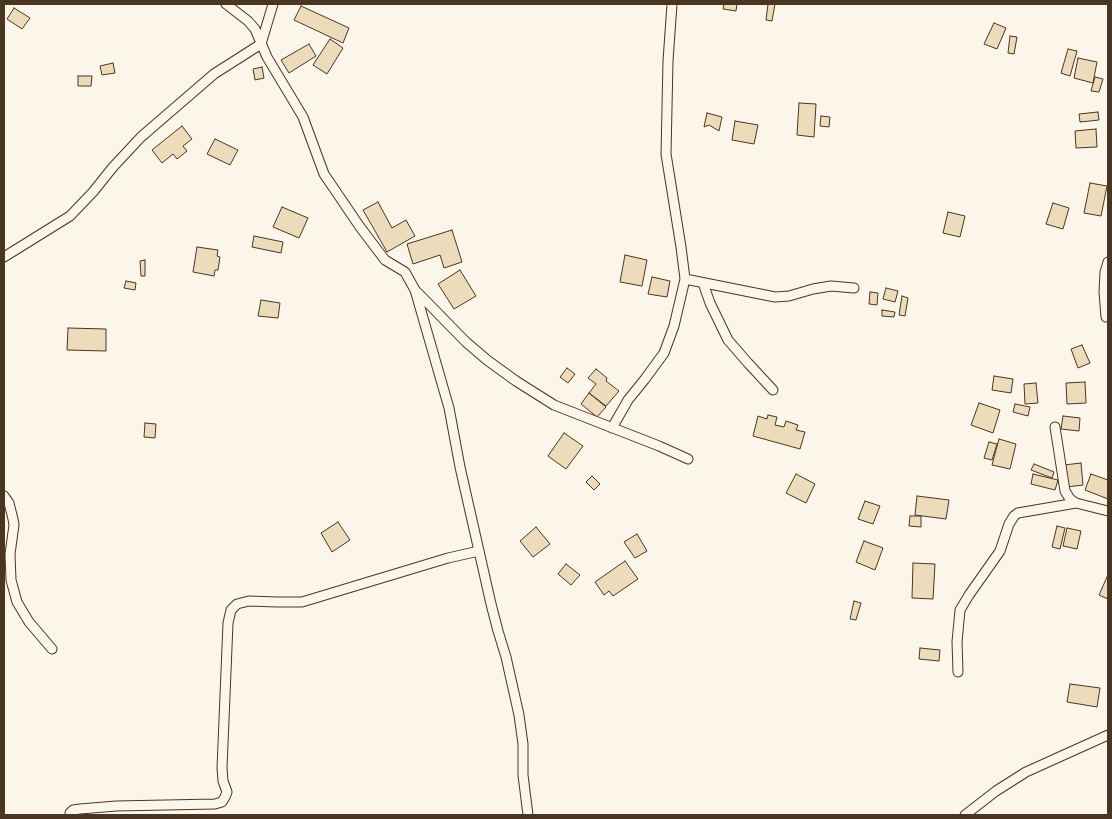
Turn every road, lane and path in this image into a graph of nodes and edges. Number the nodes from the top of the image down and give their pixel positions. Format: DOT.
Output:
graph roads {
  1 [pos="226,4"];
  2 [pos="273,4"];
  3 [pos="672,4"];
  4 [pos="261,44"];
  5 [pos="4,257"];
  6 [pos="1108,262"];
  7 [pos="684,279"];
  8 [pos="703,283"];
  9 [pos="854,288"];
  10 [pos="415,290"];
  11 [pos="1106,317"];
  12 [pos="773,390"];
  13 [pos="1055,427"];
  14 [pos="612,428"];
  15 [pos="688,459"];
  16 [pos="4,496"];
  17 [pos="1076,503"];
  18 [pos="1108,511"];
  19 [pos="480,551"];
  20 [pos="52,649"];
  21 [pos="958,672"];
  22 [pos="1108,735"];
  23 [pos="70,815"];
  24 [pos="528,815"];
  25 [pos="964,815"];
  1 -- 4 [label="street"];
  2 -- 4 [label="street"];
  3 -- 7 [label="street"];
  4 -- 5 [label="street"];
  4 -- 10 [label="street"];
  6 -- 11 [label="street"];
  7 -- 8 [label="street"];
  7 -- 14 [label="street"];
  8 -- 9 [label="street"];
  8 -- 12 [label="street"];
  10 -- 14 [label="street"];
  10 -- 19 [label="street"];
  13 -- 17 [label="street"];
  14 -- 15 [label="street"];
  16 -- 20 [label="street"];
  17 -- 18 [label="street"];
  17 -- 21 [label="street"];
  19 -- 23 [label="street"];
  19 -- 24 [label="street"];
  22 -- 25 [label="street"];
}
